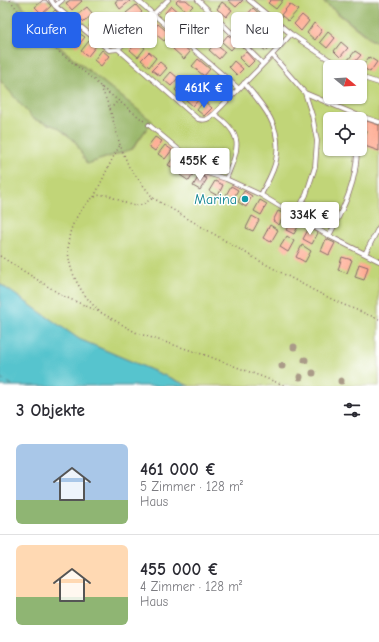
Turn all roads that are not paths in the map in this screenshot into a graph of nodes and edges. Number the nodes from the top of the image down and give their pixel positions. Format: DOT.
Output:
graph roads {
  1 [pos="51,0"];
  2 [pos="62,0"];
  3 [pos="137,0"];
  4 [pos="168,0"];
  5 [pos="198,0"];
  6 [pos="249,0"];
  7 [pos="55,6"];
  8 [pos="152,12"];
  9 [pos="156,12"];
  10 [pos="157,17"];
  11 [pos="291,34"];
  12 [pos="118,49"];
  13 [pos="272,56"];
  14 [pos="330,60"];
  15 [pos="263,64"];
  16 [pos="367,79"];
  17 [pos="244,83"];
  18 [pos="379,83"];
  19 [pos="239,89"];
  20 [pos="305,93"];
  21 [pos="346,112"];
  22 [pos="214,114"];
  23 [pos="367,119"];
  24 [pos="379,122"];
  25 [pos="149,125"];
  26 [pos="356,156"];
  27 [pos="226,179"];
  28 [pos="261,195"];
  29 [pos="296,214"];
  30 [pos="379,228"];
  31 [pos="329,236"];
  32 [pos="365,254"];
  33 [pos="379,261"];
  1 -- 7 [label="lane"];
  2 -- 7 [label="lane"];
  3 -- 8 [label="lane"];
  4 -- 9 [label="lane"];
  5 -- 15 [label="lane"];
  6 -- 11 [label="lane"];
  7 -- 12 [label="lane"];
  10 -- 19 [label="lane"];
  11 -- 13 [label="lane"];
  11 -- 14 [label="lane"];
  12 -- 22 [label="lane"];
  13 -- 15 [label="lane"];
  13 -- 20 [label="lane"];
  15 -- 17 [label="lane"];
  16 -- 18 [label="lane"];
  17 -- 19 [label="lane"];
  17 -- 28 [label="lane"];
  19 -- 22 [label="lane"];
  20 -- 21 [label="lane"];
  20 -- 29 [label="lane"];
  22 -- 27 [label="lane"];
  23 -- 24 [label="lane"];
  25 -- 27 [label="lane"];
  26 -- 31 [label="lane"];
  27 -- 28 [label="lane"];
  28 -- 29 [label="lane"];
  29 -- 31 [label="lane"];
  30 -- 32 [label="lane"];
  31 -- 32 [label="lane"];
  32 -- 33 [label="lane"];
}
